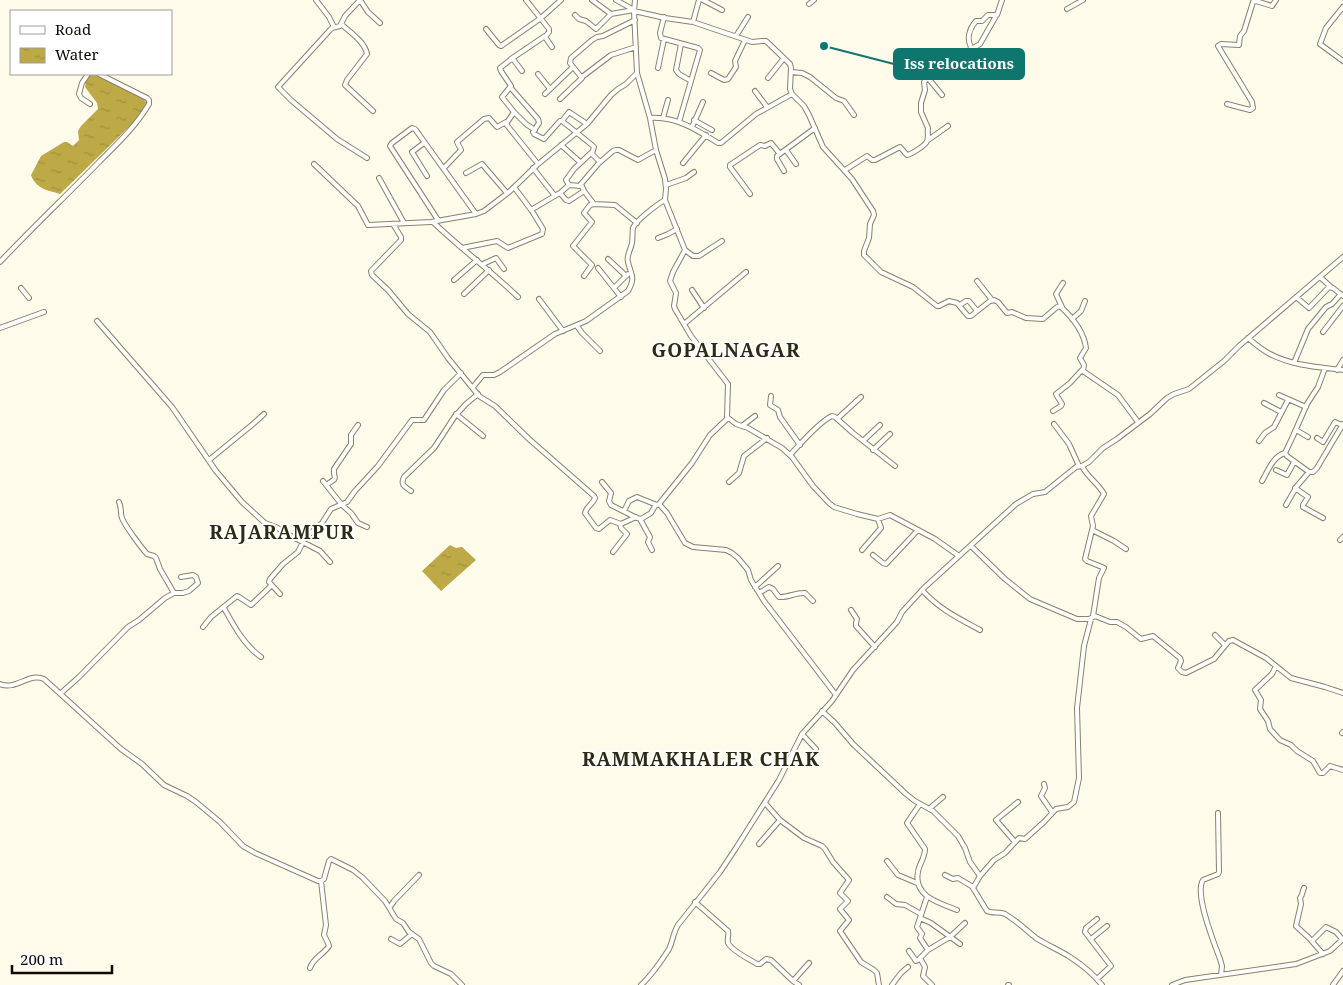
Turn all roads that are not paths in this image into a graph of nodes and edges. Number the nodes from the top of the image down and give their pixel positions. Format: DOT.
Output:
graph roads {
  1 [pos="316,0"];
  2 [pos="360,0"];
  3 [pos="561,0"];
  4 [pos="592,0"];
  5 [pos="616,0"];
  6 [pos="636,0"];
  7 [pos="701,0"];
  8 [pos="814,0"];
  9 [pos="1002,0"];
  10 [pos="1083,0"];
  11 [pos="1276,0"];
  12 [pos="528,1"];
  13 [pos="810,4"];
  14 [pos="1343,7"];
  15 [pos="1067,9"];
  16 [pos="722,10"];
  17 [pos="634,11"];
  18 [pos="611,14"];
  19 [pos="575,15"];
  20 [pos="748,16"];
  21 [pos="996,16"];
  22 [pos="664,17"];
  23 [pos="541,18"];
  24 [pos="635,20"];
  25 [pos="693,22"];
  26 [pos="380,23"];
  27 [pos="341,24"];
  28 [pos="334,28"];
  29 [pos="486,29"];
  30 [pos="545,36"];
  31 [pos="736,36"];
  32 [pos="664,39"];
  33 [pos="745,40"];
  34 [pos="681,44"];
  35 [pos="552,47"];
  36 [pos="636,47"];
  37 [pos="970,50"];
  38 [pos="784,58"];
  39 [pos="511,59"];
  40 [pos="1343,60"];
  41 [pos="573,67"];
  42 [pos="658,68"];
  43 [pos="522,71"];
  44 [pos="790,72"];
  45 [pos="711,73"];
  46 [pos="538,74"];
  47 [pos="637,74"];
  48 [pos="87,75"];
  49 [pos="101,75"];
  50 [pos="582,77"];
  51 [pos="768,78"];
  52 [pos="928,78"];
  53 [pos="691,81"];
  54 [pos="510,87"];
  55 [pos="550,89"];
  56 [pos="755,91"];
  57 [pos="545,94"];
  58 [pos="792,94"];
  59 [pos="942,95"];
  60 [pos="560,99"];
  61 [pos="668,100"];
  62 [pos="703,102"];
  63 [pos="90,104"];
  64 [pos="1227,104"];
  65 [pos="767,107"];
  66 [pos="373,111"];
  67 [pos="514,112"];
  68 [pos="854,114"];
  69 [pos="650,118"];
  70 [pos="663,118"];
  71 [pos="562,120"];
  72 [pos="694,120"];
  73 [pos="506,122"];
  74 [pos="678,122"];
  75 [pos="587,124"];
  76 [pos="692,126"];
  77 [pos="948,126"];
  78 [pos="815,128"];
  79 [pos="535,130"];
  80 [pos="712,130"];
  81 [pos="577,132"];
  82 [pos="706,135"];
  83 [pos="928,140"];
  84 [pos="424,142"];
  85 [pos="561,145"];
  86 [pos="656,150"];
  87 [pos="786,150"];
  88 [pos="592,152"];
  89 [pos="780,154"];
  90 [pos="367,158"];
  91 [pos="580,162"];
  92 [pos="600,162"];
  93 [pos="683,163"];
  94 [pos="314,164"];
  95 [pos="538,164"];
  96 [pos="796,164"];
  97 [pos="444,168"];
  98 [pos="534,168"];
  99 [pos="845,170"];
  100 [pos="784,171"];
  101 [pos="694,172"];
  102 [pos="466,174"];
  103 [pos="427,176"];
  104 [pos="378,178"];
  105 [pos="569,185"];
  106 [pos="666,185"];
  107 [pos="514,187"];
  108 [pos="582,188"];
  109 [pos="507,193"];
  110 [pos="560,193"];
  111 [pos="750,194"];
  112 [pos="555,196"];
  113 [pos="665,200"];
  114 [pos="594,204"];
  115 [pos="531,210"];
  116 [pos="476,214"];
  117 [pos="436,221"];
  118 [pos="404,223"];
  119 [pos="636,223"];
  120 [pos="392,224"];
  121 [pos="677,228"];
  122 [pos="658,238"];
  123 [pos="722,241"];
  124 [pos="462,248"];
  125 [pos="685,250"];
  126 [pos="1343,257"];
  127 [pos="608,259"];
  128 [pos="477,260"];
  129 [pos="0,262"];
  130 [pos="483,264"];
  131 [pos="598,268"];
  132 [pos="489,270"];
  133 [pos="504,270"];
  134 [pos="631,270"];
  135 [pos="746,272"];
  136 [pos="584,276"];
  137 [pos="626,276"];
  138 [pos="1320,277"];
  139 [pos="454,280"];
  140 [pos="977,281"];
  141 [pos="1062,283"];
  142 [pos="1332,287"];
  143 [pos="21,288"];
  144 [pos="614,288"];
  145 [pos="692,290"];
  146 [pos="464,294"];
  147 [pos="1342,295"];
  148 [pos="518,297"];
  149 [pos="622,297"];
  150 [pos="1296,297"];
  151 [pos="29,298"];
  152 [pos="539,299"];
  153 [pos="992,300"];
  154 [pos="1085,301"];
  155 [pos="960,305"];
  156 [pos="1343,306"];
  157 [pos="1062,307"];
  158 [pos="704,308"];
  159 [pos="977,311"];
  160 [pos="44,312"];
  161 [pos="1072,319"];
  162 [pos="97,321"];
  163 [pos="684,324"];
  164 [pos="0,328"];
  165 [pos="578,328"];
  166 [pos="563,330"];
  167 [pos="1323,332"];
  168 [pos="1248,338"];
  169 [pos="600,351"];
  170 [pos="1343,360"];
  171 [pos="1294,363"];
  172 [pos="1325,368"];
  173 [pos="1082,370"];
  174 [pos="1337,370"];
  175 [pos="1343,370"];
  176 [pos="461,373"];
  177 [pos="474,386"];
  178 [pos="478,394"];
  179 [pos="1279,395"];
  180 [pos="771,396"];
  181 [pos="861,397"];
  182 [pos="1288,400"];
  183 [pos="1264,403"];
  184 [pos="1306,407"];
  185 [pos="1053,411"];
  186 [pos="1281,412"];
  187 [pos="264,414"];
  188 [pos="456,414"];
  189 [pos="755,416"];
  190 [pos="728,418"];
  191 [pos="837,419"];
  192 [pos="1138,422"];
  193 [pos="1054,424"];
  194 [pos="1343,424"];
  195 [pos="358,425"];
  196 [pos="880,425"];
  197 [pos="742,426"];
  198 [pos="1296,430"];
  199 [pos="890,434"];
  200 [pos="484,436"];
  201 [pos="1308,437"];
  202 [pos="767,438"];
  203 [pos="1317,438"];
  204 [pos="863,441"];
  205 [pos="1259,441"];
  206 [pos="800,445"];
  207 [pos="873,450"];
  208 [pos="1285,453"];
  209 [pos="790,455"];
  210 [pos="210,460"];
  211 [pos="1294,462"];
  212 [pos="895,466"];
  213 [pos="1081,466"];
  214 [pos="1276,470"];
  215 [pos="1309,472"];
  216 [pos="323,480"];
  217 [pos="1262,481"];
  218 [pos="602,482"];
  219 [pos="729,482"];
  220 [pos="326,485"];
  221 [pos="1295,488"];
  222 [pos="411,492"];
  223 [pos="119,502"];
  224 [pos="658,504"];
  225 [pos="342,505"];
  226 [pos="1286,505"];
  227 [pos="624,511"];
  228 [pos="638,518"];
  229 [pos="1323,518"];
  230 [pos="878,519"];
  231 [pos="620,524"];
  232 [pos="367,527"];
  233 [pos="918,530"];
  234 [pos="1092,530"];
  235 [pos="303,542"];
  236 [pos="971,546"];
  237 [pos="1126,549"];
  238 [pos="652,550"];
  239 [pos="862,550"];
  240 [pos="613,552"];
  241 [pos="873,555"];
  242 [pos="959,556"];
  243 [pos="330,562"];
  244 [pos="778,566"];
  245 [pos="181,578"];
  246 [pos="272,586"];
  247 [pos="755,587"];
  248 [pos="922,590"];
  249 [pos="174,593"];
  250 [pos="759,593"];
  251 [pos="280,594"];
  252 [pos="813,601"];
  253 [pos="224,608"];
  254 [pos="852,610"];
  255 [pos="1092,617"];
  256 [pos="203,626"];
  257 [pos="980,630"];
  258 [pos="1215,635"];
  259 [pos="1225,645"];
  260 [pos="875,647"];
  261 [pos="261,657"];
  262 [pos="1276,666"];
  263 [pos="0,684"];
  264 [pos="61,693"];
  265 [pos="1343,693"];
  266 [pos="836,695"];
  267 [pos="822,711"];
  268 [pos="802,734"];
  269 [pos="816,748"];
  270 [pos="1343,770"];
  271 [pos="1044,784"];
  272 [pos="943,797"];
  273 [pos="1018,802"];
  274 [pos="765,803"];
  275 [pos="920,804"];
  276 [pos="930,808"];
  277 [pos="1052,812"];
  278 [pos="1218,813"];
  279 [pos="780,820"];
  280 [pos="1015,842"];
  281 [pos="759,844"];
  282 [pos="887,862"];
  283 [pos="419,875"];
  284 [pos="944,875"];
  285 [pos="980,876"];
  286 [pos="321,881"];
  287 [pos="917,883"];
  288 [pos="973,887"];
  289 [pos="1304,888"];
  290 [pos="888,897"];
  291 [pos="927,897"];
  292 [pos="695,902"];
  293 [pos="390,907"];
  294 [pos="957,910"];
  295 [pos="920,916"];
  296 [pos="1097,919"];
  297 [pos="965,923"];
  298 [pos="1107,926"];
  299 [pos="412,934"];
  300 [pos="950,937"];
  301 [pos="391,939"];
  302 [pos="1090,939"];
  303 [pos="1343,939"];
  304 [pos="1312,941"];
  305 [pos="960,944"];
  306 [pos="928,950"];
  307 [pos="908,951"];
  308 [pos="1323,954"];
  309 [pos="920,959"];
  310 [pos="809,963"];
  311 [pos="908,967"];
  312 [pos="310,968"];
  313 [pos="1343,971"];
  314 [pos="1221,975"];
  315 [pos="1097,979"];
  316 [pos="793,981"];
  317 [pos="462,985"];
  318 [pos="641,985"];
  319 [pos="798,985"];
  320 [pos="879,985"];
  321 [pos="892,985"];
  322 [pos="932,985"];
  323 [pos="1102,985"];
  324 [pos="1172,985"];
  325 [pos="1333,985"];
  1 -- 28 [label="street"];
  2 -- 26 [label="street"];
  2 -- 27 [label="street"];
  3 -- 23 [label="street"];
  4 -- 18 [label="street"];
  5 -- 17 [label="street"];
  6 -- 17 [label="street"];
  7 -- 16 [label="street"];
  7 -- 25 [label="street"];
  8 -- 13 [label="street"];
  9 -- 21 [label="street"];
  10 -- 15 [label="street"];
  11 -- 64 [label="street"];
  12 -- 23 [label="street"];
  14 -- 40 [label="street"];
  17 -- 18 [label="street"];
  17 -- 22 [label="street"];
  17 -- 24 [label="street"];
  18 -- 19 [label="street"];
  20 -- 31 [label="street"];
  21 -- 37 [label="street"];
  21 -- 37 [label="street"];
  22 -- 25 [label="street"];
  22 -- 32 [label="street"];
  23 -- 29 [label="street"];
  23 -- 30 [label="street"];
  24 -- 36 [label="street"];
  24 -- 41 [label="street"];
  25 -- 31 [label="street"];
  27 -- 28 [label="street"];
  27 -- 66 [label="street"];
  28 -- 90 [label="street"];
  30 -- 35 [label="street"];
  30 -- 39 [label="street"];
  31 -- 33 [label="street"];
  32 -- 34 [label="street"];
  32 -- 42 [label="street"];
  33 -- 38 [label="street"];
  33 -- 45 [label="street"];
  34 -- 53 [label="street"];
  34 -- 53 [label="street"];
  36 -- 47 [label="street"];
  36 -- 50 [label="street"];
  37 -- 52 [label="street"];
  38 -- 44 [label="street"];
  38 -- 51 [label="street"];
  39 -- 43 [label="street"];
  39 -- 54 [label="street"];
  41 -- 50 [label="street"];
  41 -- 55 [label="street"];
  44 -- 58 [label="street"];
  44 -- 68 [label="street"];
  46 -- 55 [label="street"];
  47 -- 69 [label="street"];
  47 -- 75 [label="street"];
  48 -- 63 [label="street"];
  49 -- 129 [label="street"];
  50 -- 60 [label="street"];
  52 -- 59 [label="street"];
  52 -- 83 [label="street"];
  53 -- 74 [label="street"];
  54 -- 67 [label="street"];
  54 -- 79 [label="street"];
  55 -- 57 [label="street"];
  56 -- 65 [label="street"];
  58 -- 65 [label="street"];
  58 -- 78 [label="street"];
  61 -- 70 [label="street"];
  62 -- 72 [label="street"];
  65 -- 82 [label="street"];
  67 -- 73 [label="street"];
  67 -- 79 [label="street"];
  69 -- 70 [label="street"];
  69 -- 86 [label="street"];
  70 -- 74 [label="street"];
  71 -- 75 [label="street"];
  71 -- 79 [label="street"];
  71 -- 81 [label="street"];
  72 -- 76 [label="street"];
  72 -- 80 [label="street"];
  73 -- 95 [label="street"];
  73 -- 97 [label="street"];
  74 -- 76 [label="street"];
  75 -- 81 [label="street"];
  76 -- 82 [label="street"];
  77 -- 83 [label="street"];
  78 -- 87 [label="street"];
  78 -- 99 [label="street"];
  81 -- 85 [label="street"];
  81 -- 88 [label="street"];
  82 -- 93 [label="street"];
  83 -- 99 [label="street"];
  84 -- 97 [label="street"];
  84 -- 103 [label="street"];
  84 -- 117 [label="street"];
  85 -- 91 [label="street"];
  85 -- 95 [label="street"];
  86 -- 92 [label="street"];
  86 -- 106 [label="street"];
  87 -- 89 [label="street"];
  87 -- 96 [label="street"];
  88 -- 91 [label="street"];
  88 -- 92 [label="street"];
  89 -- 100 [label="street"];
  89 -- 111 [label="street"];
  91 -- 105 [label="street"];
  92 -- 108 [label="street"];
  94 -- 120 [label="street"];
  95 -- 98 [label="street"];
  97 -- 116 [label="street"];
  98 -- 107 [label="street"];
  98 -- 112 [label="street"];
  99 -- 155 [label="street"];
  101 -- 106 [label="street"];
  102 -- 109 [label="street"];
  104 -- 118 [label="street"];
  105 -- 108 [label="street"];
  105 -- 110 [label="street"];
  106 -- 113 [label="street"];
  107 -- 109 [label="street"];
  107 -- 115 [label="street"];
  108 -- 110 [label="street"];
  108 -- 114 [label="street"];
  109 -- 116 [label="street"];
  110 -- 112 [label="street"];
  112 -- 115 [label="street"];
  113 -- 119 [label="street"];
  113 -- 121 [label="street"];
  114 -- 119 [label="street"];
  114 -- 136 [label="street"];
  115 -- 124 [label="street"];
  116 -- 117 [label="street"];
  117 -- 118 [label="street"];
  117 -- 124 [label="street"];
  118 -- 120 [label="street"];
  119 -- 134 [label="street"];
  120 -- 176 [label="street"];
  121 -- 122 [label="street"];
  121 -- 125 [label="street"];
  123 -- 125 [label="street"];
  124 -- 128 [label="street"];
  125 -- 163 [label="street"];
  126 -- 138 [label="street"];
  127 -- 137 [label="street"];
  128 -- 130 [label="street"];
  128 -- 139 [label="street"];
  130 -- 132 [label="street"];
  130 -- 133 [label="street"];
  131 -- 144 [label="street"];
  132 -- 146 [label="street"];
  132 -- 148 [label="street"];
  134 -- 137 [label="street"];
  134 -- 149 [label="street"];
  135 -- 158 [label="street"];
  137 -- 144 [label="street"];
  138 -- 142 [label="street"];
  138 -- 150 [label="street"];
  140 -- 153 [label="street"];
  141 -- 157 [label="street"];
  142 -- 147 [label="street"];
  142 -- 150 [label="street"];
  143 -- 151 [label="street"];
  144 -- 149 [label="street"];
  145 -- 158 [label="street"];
  147 -- 171 [label="street"];
  149 -- 165 [label="street"];
  150 -- 168 [label="street"];
  152 -- 166 [label="street"];
  153 -- 157 [label="street"];
  153 -- 159 [label="street"];
  154 -- 161 [label="street"];
  155 -- 159 [label="street"];
  155 -- 159 [label="street"];
  156 -- 167 [label="street"];
  157 -- 161 [label="street"];
  158 -- 163 [label="street"];
  160 -- 164 [label="street"];
  161 -- 173 [label="street"];
  162 -- 210 [label="street"];
  163 -- 190 [label="street"];
  165 -- 166 [label="street"];
  165 -- 169 [label="street"];
  166 -- 177 [label="street"];
  168 -- 171 [label="street"];
  168 -- 192 [label="street"];
  170 -- 174 [label="street"];
  171 -- 172 [label="street"];
  172 -- 174 [label="street"];
  172 -- 184 [label="street"];
  173 -- 185 [label="street"];
  173 -- 192 [label="street"];
  174 -- 175 [label="street"];
  176 -- 177 [label="street"];
  176 -- 225 [label="street"];
  177 -- 178 [label="street"];
  178 -- 188 [label="street"];
  178 -- 231 [label="street"];
  179 -- 182 [label="street"];
  180 -- 206 [label="street"];
  181 -- 191 [label="street"];
  182 -- 184 [label="street"];
  182 -- 186 [label="street"];
  183 -- 186 [label="street"];
  184 -- 198 [label="street"];
  186 -- 205 [label="street"];
  187 -- 210 [label="street"];
  188 -- 200 [label="street"];
  188 -- 222 [label="street"];
  189 -- 197 [label="street"];
  190 -- 197 [label="street"];
  190 -- 224 [label="street"];
  191 -- 204 [label="street"];
  191 -- 206 [label="street"];
  192 -- 213 [label="street"];
  193 -- 213 [label="street"];
  194 -- 203 [label="street"];
  194 -- 215 [label="street"];
  195 -- 220 [label="street"];
  196 -- 204 [label="street"];
  197 -- 202 [label="street"];
  198 -- 201 [label="street"];
  198 -- 208 [label="street"];
  199 -- 207 [label="street"];
  202 -- 209 [label="street"];
  202 -- 219 [label="street"];
  204 -- 207 [label="street"];
  206 -- 209 [label="street"];
  207 -- 212 [label="street"];
  208 -- 211 [label="street"];
  208 -- 217 [label="street"];
  209 -- 230 [label="street"];
  210 -- 235 [label="street"];
  211 -- 214 [label="street"];
  211 -- 215 [label="street"];
  213 -- 234 [label="street"];
  213 -- 236 [label="street"];
  215 -- 221 [label="street"];
  216 -- 220 [label="street"];
  218 -- 227 [label="street"];
  220 -- 225 [label="street"];
  221 -- 226 [label="street"];
  221 -- 229 [label="street"];
  223 -- 249 [label="street"];
  224 -- 227 [label="street"];
  224 -- 228 [label="street"];
  224 -- 247 [label="street"];
  225 -- 232 [label="street"];
  225 -- 235 [label="street"];
  227 -- 228 [label="street"];
  228 -- 231 [label="street"];
  228 -- 238 [label="street"];
  230 -- 233 [label="street"];
  230 -- 239 [label="street"];
  231 -- 240 [label="street"];
  233 -- 241 [label="street"];
  233 -- 242 [label="street"];
  234 -- 237 [label="street"];
  234 -- 255 [label="street"];
  235 -- 243 [label="street"];
  235 -- 246 [label="street"];
  236 -- 242 [label="street"];
  236 -- 255 [label="street"];
  242 -- 248 [label="street"];
  244 -- 247 [label="street"];
  245 -- 249 [label="street"];
  246 -- 251 [label="street"];
  246 -- 253 [label="street"];
  247 -- 250 [label="street"];
  248 -- 257 [label="street"];
  248 -- 260 [label="street"];
  249 -- 264 [label="street"];
  250 -- 252 [label="street"];
  250 -- 266 [label="street"];
  253 -- 256 [label="street"];
  253 -- 261 [label="street"];
  254 -- 260 [label="street"];
  255 -- 259 [label="street"];
  255 -- 277 [label="street"];
  258 -- 259 [label="street"];
  259 -- 262 [label="street"];
  260 -- 266 [label="street"];
  262 -- 265 [label="street"];
  262 -- 270 [label="street"];
  263 -- 264 [label="street"];
  264 -- 286 [label="street"];
  266 -- 267 [label="street"];
  267 -- 268 [label="street"];
  267 -- 275 [label="street"];
  268 -- 269 [label="street"];
  268 -- 274 [label="street"];
  271 -- 277 [label="street"];
  272 -- 276 [label="street"];
  273 -- 280 [label="street"];
  274 -- 279 [label="street"];
  274 -- 292 [label="street"];
  275 -- 276 [label="street"];
  275 -- 287 [label="street"];
  276 -- 285 [label="street"];
  277 -- 280 [label="street"];
  278 -- 314 [label="street"];
  279 -- 281 [label="street"];
  279 -- 320 [label="street"];
  280 -- 285 [label="street"];
  282 -- 287 [label="street"];
  283 -- 293 [label="street"];
  284 -- 288 [label="street"];
  285 -- 288 [label="street"];
  286 -- 293 [label="street"];
  286 -- 312 [label="street"];
  287 -- 291 [label="street"];
  288 -- 315 [label="street"];
  289 -- 304 [label="street"];
  290 -- 295 [label="street"];
  291 -- 294 [label="street"];
  291 -- 295 [label="street"];
  292 -- 316 [label="street"];
  292 -- 318 [label="street"];
  293 -- 299 [label="street"];
  295 -- 300 [label="street"];
  295 -- 306 [label="street"];
  296 -- 302 [label="street"];
  297 -- 300 [label="street"];
  298 -- 302 [label="street"];
  299 -- 301 [label="street"];
  299 -- 317 [label="street"];
  300 -- 305 [label="street"];
  300 -- 306 [label="street"];
  302 -- 315 [label="street"];
  303 -- 304 [label="street"];
  303 -- 308 [label="street"];
  304 -- 308 [label="street"];
  306 -- 309 [label="street"];
  307 -- 309 [label="street"];
  308 -- 314 [label="street"];
  309 -- 322 [label="street"];
  310 -- 316 [label="street"];
  311 -- 321 [label="street"];
  313 -- 325 [label="street"];
  314 -- 324 [label="street"];
  315 -- 323 [label="street"];
  316 -- 319 [label="street"];
}
